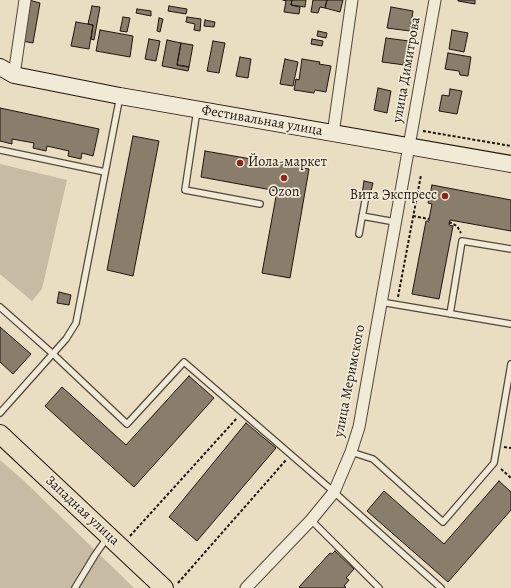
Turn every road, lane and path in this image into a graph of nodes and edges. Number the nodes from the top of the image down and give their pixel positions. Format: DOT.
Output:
graph roads {
  1 [pos="25,0"];
  2 [pos="352,0"];
  3 [pos="434,0"];
  4 [pos="5,73"];
  5 [pos="120,96"];
  6 [pos="198,110"];
  7 [pos="412,128"];
  8 [pos="333,134"];
  9 [pos="409,145"];
  10 [pos="511,146"];
  11 [pos="0,150"];
  12 [pos="511,164"];
  13 [pos="105,172"];
  14 [pos="421,175"];
  15 [pos="365,201"];
  16 [pos="260,204"];
  17 [pos="362,216"];
  18 [pos="413,216"];
  19 [pos="429,219"];
  20 [pos="395,222"];
  21 [pos="449,222"];
  22 [pos="359,234"];
  23 [pos="462,241"];
  24 [pos="511,250"];
  25 [pos="381,302"];
  26 [pos="396,305"];
  27 [pos="0,307"];
  28 [pos="450,314"];
  29 [pos="511,324"];
  30 [pos="53,354"];
  31 [pos="511,364"];
  32 [pos="1,409"];
  33 [pos="242,412"];
  34 [pos="0,434"];
  35 [pos="351,452"];
  36 [pos="291,455"];
  37 [pos="494,463"];
  38 [pos="511,478"];
  39 [pos="334,492"];
  40 [pos="311,520"];
  41 [pos="114,542"];
  42 [pos="75,588"];
  43 [pos="164,588"];
  44 [pos="174,588"];
  45 [pos="246,588"];
  46 [pos="379,588"];
  47 [pos="441,588"];
  1 -- 4 [label="street"];
  2 -- 8 [label="street"];
  3 -- 7 [label="street, улица Димитрова"];
  4 -- 5 [label="street, Фестивальная улица"];
  5 -- 6 [label="street, Фестивальная улица"];
  5 -- 13 [label="lane"];
  6 -- 8 [label="street, Фестивальная улица"];
  6 -- 16 [label="lane"];
  7 -- 9 [label="street, улица Димитрова"];
  7 -- 10 [label="path"];
  8 -- 9 [label="street, Фестивальная улица"];
  9 -- 12 [label="street, Фестивальная улица"];
  9 -- 20 [label="street, улица Меримского"];
  11 -- 13 [label="lane"];
  13 -- 30 [label="lane"];
  14 -- 18 [label="path"];
  15 -- 17 [label="lane"];
  17 -- 20 [label="lane"];
  17 -- 22 [label="lane"];
  18 -- 19 [label="path"];
  18 -- 26 [label="path"];
  20 -- 25 [label="street, улица Меримского"];
  21 -- 23 [label="path"];
  23 -- 24 [label="lane"];
  23 -- 28 [label="lane"];
  25 -- 26 [label="lane"];
  25 -- 35 [label="street, улица Меримского"];
  26 -- 28 [label="lane"];
  27 -- 30 [label="lane"];
  28 -- 29 [label="lane"];
  30 -- 32 [label="lane"];
  30 -- 33 [label="lane"];
  31 -- 37 [label="lane"];
  33 -- 36 [label="lane"];
  33 -- 41 [label="path"];
  34 -- 41 [label="main road, Западная улица"];
  35 -- 37 [label="lane"];
  35 -- 39 [label="street, улица Меримского"];
  36 -- 39 [label="lane"];
  36 -- 44 [label="path"];
  37 -- 38 [label="path"];
  39 -- 40 [label="street, улица Меримского"];
  39 -- 47 [label="lane"];
  40 -- 45 [label="street, улица Меримского"];
  40 -- 46 [label="lane"];
  41 -- 42 [label="lane"];
  41 -- 43 [label="main road, Западная улица"];
}
